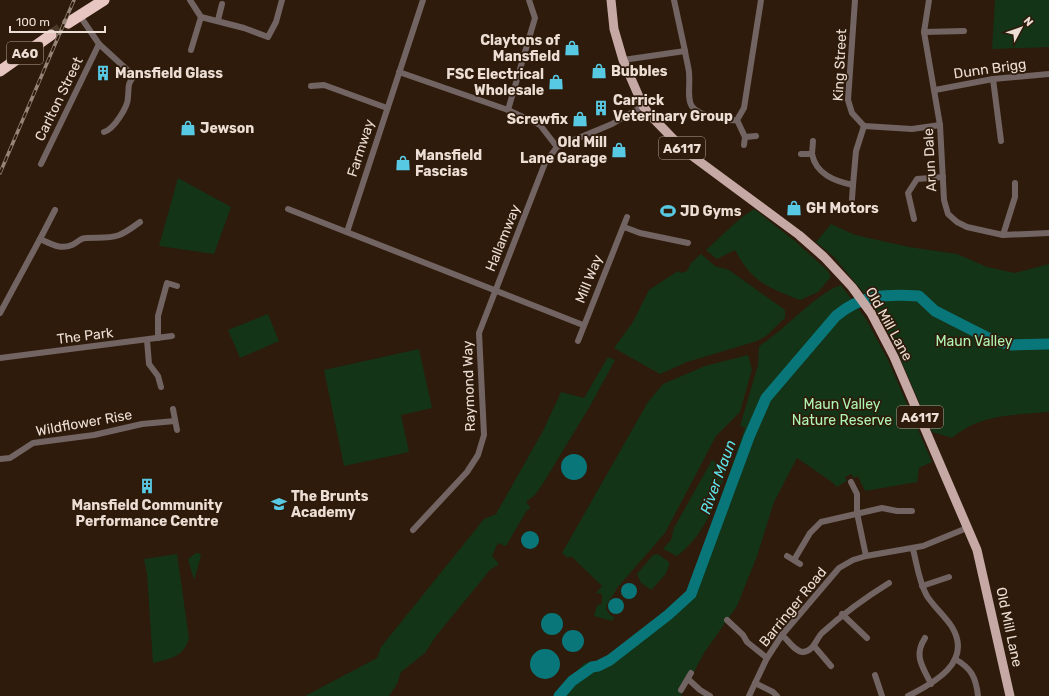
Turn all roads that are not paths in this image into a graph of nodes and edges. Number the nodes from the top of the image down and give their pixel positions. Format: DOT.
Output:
graph roads {
  1 [pos="104,0"];
  2 [pos="190,0"];
  3 [pos="282,0"];
  4 [pos="423,0"];
  5 [pos="529,0"];
  6 [pos="610,0"];
  7 [pos="674,0"];
  8 [pos="761,0"];
  9 [pos="855,0"];
  10 [pos="929,0"];
  11 [pos="222,4"];
  12 [pos="80,16"];
  13 [pos="201,17"];
  14 [pos="218,20"];
  15 [pos="68,24"];
  16 [pos="964,31"];
  17 [pos="924,32"];
  18 [pos="51,35"];
  19 [pos="99,44"];
  20 [pos="190,50"];
  21 [pos="684,51"];
  22 [pos="623,60"];
  23 [pos="0,71"];
  24 [pos="399,72"];
  25 [pos="1049,74"];
  26 [pos="992,79"];
  27 [pos="310,86"];
  28 [pos="935,90"];
  29 [pos="643,106"];
  30 [pos="387,108"];
  31 [pos="508,110"];
  32 [pos="737,120"];
  33 [pos="940,125"];
  34 [pos="864,126"];
  35 [pos="104,132"];
  36 [pos="756,136"];
  37 [pos="745,137"];
  38 [pos="813,141"];
  39 [pos="1002,141"];
  40 [pos="744,145"];
  41 [pos="558,147"];
  42 [pos="801,154"];
  43 [pos="812,154"];
  44 [pos="41,164"];
  45 [pos="943,177"];
  46 [pos="1015,183"];
  47 [pos="853,185"];
  48 [pos="852,199"];
  49 [pos="288,209"];
  50 [pos="55,210"];
  51 [pos="628,217"];
  52 [pos="914,219"];
  53 [pos="140,222"];
  54 [pos="624,227"];
  55 [pos="347,232"];
  56 [pos="1049,233"];
  57 [pos="1003,235"];
  58 [pos="40,239"];
  59 [pos="688,243"];
  60 [pos="177,286"];
  61 [pos="495,290"];
  62 [pos="0,313"];
  63 [pos="583,325"];
  64 [pos="172,336"];
  65 [pos="158,338"];
  66 [pos="147,340"];
  67 [pos="578,341"];
  68 [pos="0,358"];
  69 [pos="161,387"];
  70 [pos="173,409"];
  71 [pos="175,420"];
  72 [pos="178,430"];
  73 [pos="0,459"];
  74 [pos="851,482"];
  75 [pos="912,511"];
  76 [pos="858,513"];
  77 [pos="967,528"];
  78 [pos="413,530"];
  79 [pos="913,549"];
  80 [pos="787,556"];
  81 [pos="866,556"];
  82 [pos="794,560"];
  83 [pos="800,564"];
  84 [pos="949,577"];
  85 [pos="889,583"];
  86 [pos="922,586"];
  87 [pos="842,614"];
  88 [pos="728,620"];
  89 [pos="782,635"];
  90 [pos="867,638"];
  91 [pos="925,638"];
  92 [pos="814,646"];
  93 [pos="767,658"];
  94 [pos="955,659"];
  95 [pos="831,666"];
  96 [pos="875,675"];
  97 [pos="755,683"];
  98 [pos="931,684"];
  99 [pos="681,690"];
  100 [pos="710,696"];
  101 [pos="749,696"];
  102 [pos="777,696"];
  103 [pos="882,696"];
  104 [pos="908,696"];
  105 [pos="978,696"];
  106 [pos="1010,696"];
  1 -- 12 [label="highway"];
  2 -- 13 [label="street"];
  3 -- 14 [label="street"];
  4 -- 24 [label="street, Farmway"];
  5 -- 31 [label="street"];
  6 -- 22 [label="main road, Old Mill Lane / A6117"];
  7 -- 21 [label="street"];
  8 -- 32 [label="street"];
  9 -- 34 [label="street, King Street"];
  10 -- 17 [label="street, Arun Dale"];
  11 -- 14 [label="street"];
  12 -- 15 [label="highway"];
  12 -- 19 [label="street"];
  13 -- 14 [label="street"];
  13 -- 20 [label="street"];
  16 -- 17 [label="street"];
  17 -- 28 [label="street, Arun Dale"];
  18 -- 23 [label="highway, A60"];
  19 -- 35 [label="street"];
  19 -- 44 [label="street, Carlton Street"];
  21 -- 22 [label="street"];
  21 -- 32 [label="street"];
  22 -- 29 [label="main road, Old Mill Lane / A6117"];
  24 -- 30 [label="street, Farmway"];
  24 -- 31 [label="street"];
  25 -- 26 [label="street, Dunn Brigg"];
  26 -- 28 [label="street, Dunn Brigg"];
  26 -- 39 [label="street"];
  27 -- 30 [label="street"];
  28 -- 33 [label="street, Arun Dale"];
  29 -- 41 [label="street, Hallamway"];
  29 -- 77 [label="main road, Old Mill Lane / A6117"];
  30 -- 55 [label="street, Farmway"];
  31 -- 41 [label="street"];
  32 -- 37 [label="street"];
  33 -- 34 [label="street"];
  33 -- 45 [label="street, Arun Dale"];
  34 -- 47 [label="street"];
  36 -- 37 [label="street"];
  37 -- 40 [label="street"];
  38 -- 43 [label="street"];
  41 -- 61 [label="street, Hallamway"];
  42 -- 43 [label="street"];
  43 -- 47 [label="street"];
  45 -- 52 [label="street"];
  45 -- 57 [label="street, Arun Dale"];
  46 -- 57 [label="street"];
  47 -- 48 [label="street"];
  49 -- 55 [label="street, Hallamway"];
  50 -- 58 [label="street"];
  51 -- 54 [label="street, Mill Way"];
  53 -- 58 [label="street"];
  54 -- 59 [label="street"];
  54 -- 63 [label="street, Mill Way"];
  55 -- 61 [label="street, Hallamway"];
  56 -- 57 [label="street, Arun Dale"];
  58 -- 62 [label="street"];
  60 -- 65 [label="street"];
  61 -- 63 [label="street"];
  61 -- 78 [label="street, Raymond Way"];
  63 -- 67 [label="street, Mill Way"];
  64 -- 65 [label="street, The Park"];
  65 -- 66 [label="street, The Park"];
  66 -- 68 [label="street, The Park"];
  66 -- 69 [label="street"];
  70 -- 71 [label="street"];
  71 -- 72 [label="street"];
  71 -- 73 [label="street, Wildflower Rise"];
  74 -- 76 [label="street"];
  75 -- 76 [label="street"];
  76 -- 81 [label="street"];
  76 -- 82 [label="street"];
  77 -- 79 [label="street, Barringer Road"];
  77 -- 106 [label="main road, Old Mill Lane / A6117"];
  79 -- 81 [label="street, Barringer Road"];
  79 -- 86 [label="street"];
  80 -- 82 [label="street"];
  81 -- 89 [label="street, Barringer Road"];
  82 -- 83 [label="street"];
  84 -- 86 [label="street"];
  85 -- 87 [label="street"];
  86 -- 94 [label="street"];
  87 -- 90 [label="street"];
  87 -- 92 [label="street"];
  88 -- 93 [label="street"];
  89 -- 92 [label="street"];
  89 -- 93 [label="street, Barringer Road"];
  91 -- 98 [label="street"];
  92 -- 95 [label="street"];
  93 -- 97 [label="street, Barringer Road"];
  94 -- 98 [label="street"];
  94 -- 105 [label="street"];
  96 -- 103 [label="street"];
  97 -- 101 [label="street, Barringer Road"];
  97 -- 102 [label="street"];
  98 -- 104 [label="street"];
  99 -- 100 [label="street"];
}
